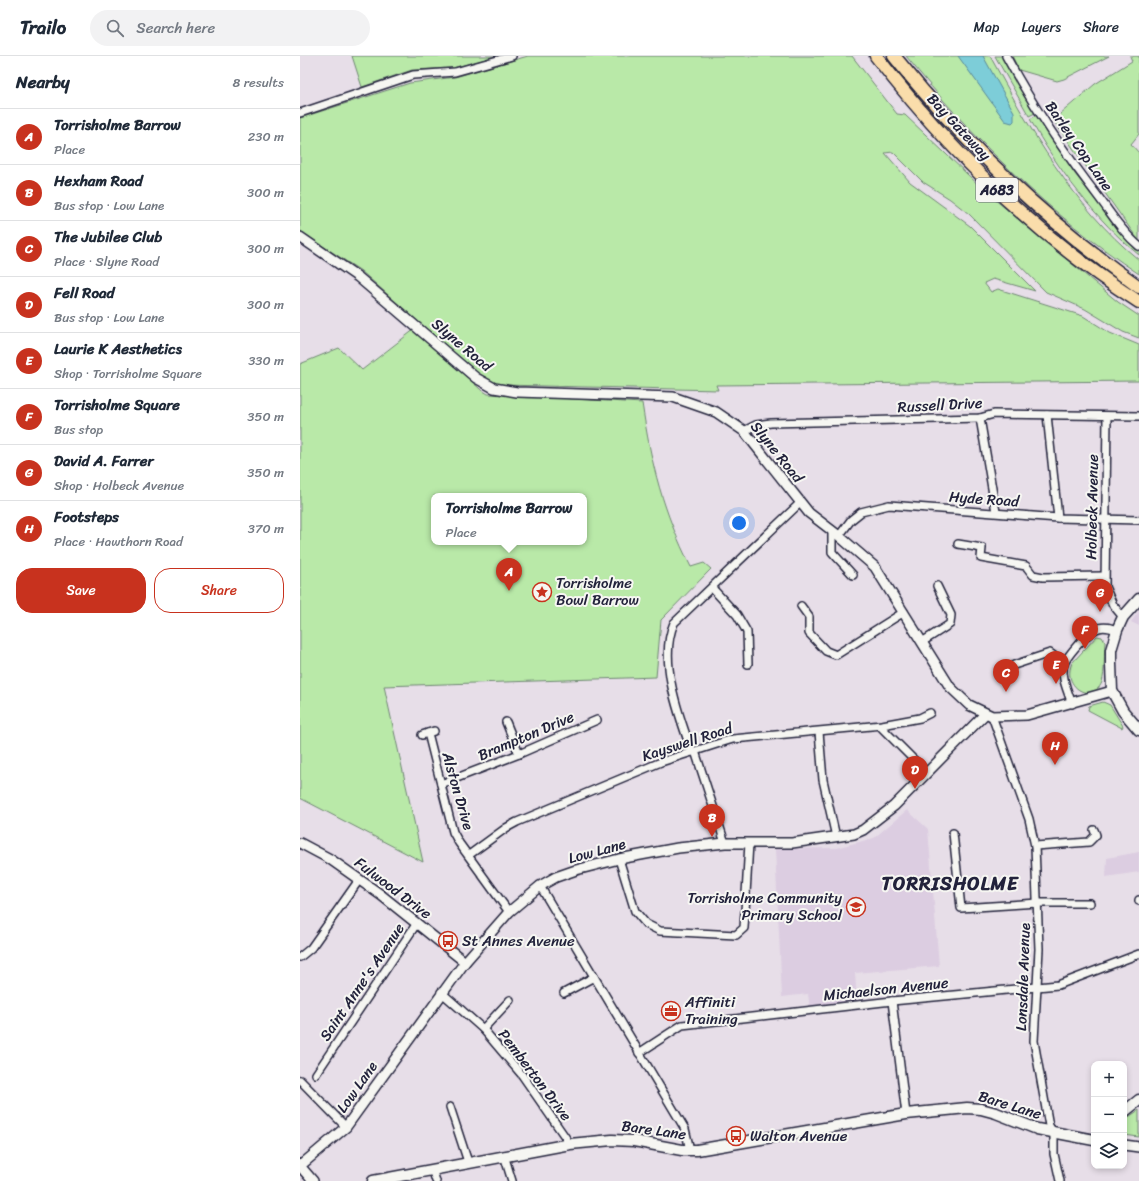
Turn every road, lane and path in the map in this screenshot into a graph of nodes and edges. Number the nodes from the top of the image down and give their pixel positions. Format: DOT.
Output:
graph roads {
  1 [pos="512,56"];
  2 [pos="876,56"];
  3 [pos="894,56"];
  4 [pos="1006,56"];
  5 [pos="300,113"];
  6 [pos="300,238"];
  7 [pos="1139,246"];
  8 [pos="1139,286"];
  9 [pos="1139,302"];
  10 [pos="1047,415"];
  11 [pos="1107,416"];
  12 [pos="1139,416"];
  13 [pos="980,418"];
  14 [pos="744,431"];
  15 [pos="800,503"];
  16 [pos="996,512"];
  17 [pos="1058,518"];
  18 [pos="1105,519"];
  19 [pos="1139,520"];
  20 [pos="836,533"];
  21 [pos="958,544"];
  22 [pos="853,575"];
  23 [pos="1104,576"];
  24 [pos="936,586"];
  25 [pos="712,588"];
  26 [pos="1139,599"];
  27 [pos="801,606"];
  28 [pos="904,612"];
  29 [pos="1123,618"];
  30 [pos="1117,630"];
  31 [pos="922,642"];
  32 [pos="1064,663"];
  33 [pos="748,664"];
  34 [pos="1014,666"];
  35 [pos="1112,691"];
  36 [pos="1072,704"];
  37 [pos="930,713"];
  38 [pos="989,715"];
  39 [pos="597,720"];
  40 [pos="506,722"];
  41 [pos="882,725"];
  42 [pos="1139,730"];
  43 [pos="819,732"];
  44 [pos="428,733"];
  45 [pos="694,751"];
  46 [pos="520,754"];
  47 [pos="927,773"];
  48 [pos="441,784"];
  49 [pos="1094,830"];
  50 [pos="953,833"];
  51 [pos="836,837"];
  52 [pos="300,843"];
  53 [pos="726,843"];
  54 [pos="749,843"];
  55 [pos="1035,846"];
  56 [pos="469,855"];
  57 [pos="619,859"];
  58 [pos="359,880"];
  59 [pos="540,886"];
  60 [pos="1038,903"];
  61 [pos="1090,903"];
  62 [pos="509,912"];
  63 [pos="417,924"];
  64 [pos="1139,954"];
  65 [pos="300,957"];
  66 [pos="465,962"];
  67 [pos="594,977"];
  68 [pos="1036,988"];
  69 [pos="441,992"];
  70 [pos="564,993"];
  71 [pos="510,1000"];
  72 [pos="892,1001"];
  73 [pos="483,1029"];
  74 [pos="639,1053"];
  75 [pos="316,1074"];
  76 [pos="300,1080"];
  77 [pos="1139,1100"];
  78 [pos="450,1107"];
  79 [pos="1127,1110"];
  80 [pos="906,1114"];
  81 [pos="346,1128"];
  82 [pos="1054,1133"];
  83 [pos="1091,1139"];
  84 [pos="570,1144"];
  85 [pos="1127,1145"];
  86 [pos="1139,1147"];
  87 [pos="690,1150"];
  88 [pos="504,1155"];
  89 [pos="468,1162"];
  90 [pos="300,1166"];
  91 [pos="432,1169"];
  92 [pos="313,1181"];
  93 [pos="373,1181"];
  94 [pos="436,1181"];
  95 [pos="512,1181"];
  96 [pos="1060,1181"];
  1 -- 5 [label="street"];
  2 -- 9 [label="highway, Bay Gateway / A683"];
  3 -- 8 [label="highway, Bay Gateway / A683"];
  4 -- 7 [label="street, Barley Cop Lane"];
  6 -- 14 [label="street, Slyne Road"];
  10 -- 11 [label="street, Russell Drive"];
  10 -- 13 [label="street, Russell Drive"];
  10 -- 17 [label="street"];
  11 -- 12 [label="street, Russell Drive"];
  11 -- 18 [label="street, Holbeck Avenue"];
  13 -- 14 [label="street, Russell Drive"];
  13 -- 16 [label="street"];
  14 -- 15 [label="street, Slyne Road"];
  15 -- 20 [label="street, Slyne Road"];
  15 -- 25 [label="street"];
  16 -- 17 [label="street, Hyde Road"];
  16 -- 20 [label="street, Hyde Road"];
  17 -- 18 [label="street, Hyde Road"];
  18 -- 19 [label="street, Hyde Road"];
  18 -- 23 [label="street, Holbeck Avenue"];
  20 -- 22 [label="street"];
  20 -- 28 [label="street, Slyne Road"];
  21 -- 23 [label="street"];
  23 -- 29 [label="street, Holbeck Avenue"];
  24 -- 31 [label="street"];
  25 -- 33 [label="street"];
  25 -- 45 [label="street"];
  26 -- 29 [label="main road"];
  27 -- 28 [label="street"];
  28 -- 31 [label="street, Slyne Road"];
  29 -- 30 [label="main road"];
  30 -- 32 [label="street"];
  30 -- 35 [label="main road"];
  31 -- 38 [label="street, Slyne Road"];
  32 -- 34 [label="street"];
  32 -- 36 [label="street"];
  35 -- 36 [label="street"];
  35 -- 42 [label="main road"];
  36 -- 38 [label="street"];
  37 -- 41 [label="street, Kayswell Road"];
  38 -- 47 [label="street, Low Lane"];
  38 -- 55 [label="street, Lonsdale Avenue"];
  39 -- 46 [label="street, Brampton Drive"];
  40 -- 46 [label="street"];
  41 -- 43 [label="street, Kayswell Road"];
  41 -- 47 [label="street"];
  43 -- 45 [label="street, Kayswell Road"];
  43 -- 51 [label="street"];
  44 -- 48 [label="street, Alston Drive"];
  45 -- 53 [label="street"];
  45 -- 56 [label="street, Kayswell Road"];
  46 -- 48 [label="street, Brampton Drive"];
  47 -- 51 [label="street, Low Lane"];
  48 -- 56 [label="street, Alston Drive"];
  49 -- 55 [label="street"];
  50 -- 60 [label="street"];
  51 -- 54 [label="street, Low Lane"];
  52 -- 58 [label="street, Fulwood Drive"];
  53 -- 54 [label="street, Low Lane"];
  53 -- 57 [label="street, Low Lane"];
  54 -- 57 [label="street"];
  55 -- 60 [label="street, Lonsdale Avenue"];
  56 -- 62 [label="street, Alston Drive"];
  57 -- 59 [label="street, Low Lane"];
  58 -- 63 [label="street, Fulwood Drive"];
  58 -- 65 [label="street"];
  59 -- 62 [label="street, Low Lane"];
  59 -- 67 [label="street"];
  60 -- 61 [label="street"];
  60 -- 68 [label="street, Lonsdale Avenue"];
  62 -- 66 [label="street, Low Lane"];
  63 -- 66 [label="street, Fulwood Drive"];
  63 -- 75 [label="street, Saint Anne's Avenue"];
  64 -- 68 [label="street, Michaelson Avenue"];
  66 -- 69 [label="street, Low Lane"];
  67 -- 70 [label="street"];
  67 -- 74 [label="street"];
  68 -- 72 [label="street, Michaelson Avenue"];
  68 -- 82 [label="street, Lonsdale Avenue"];
  69 -- 73 [label="street, Pemberton Drive"];
  69 -- 81 [label="street, Low Lane"];
  71 -- 73 [label="street"];
  72 -- 74 [label="street, Michaelson Avenue"];
  72 -- 80 [label="street"];
  73 -- 84 [label="street, Pemberton Drive"];
  74 -- 87 [label="street"];
  76 -- 81 [label="street"];
  77 -- 79 [label="main road"];
  78 -- 89 [label="street"];
  80 -- 82 [label="main road, Bare Lane"];
  80 -- 87 [label="main road, Bare Lane"];
  81 -- 90 [label="street, Low Lane"];
  82 -- 83 [label="main road, Bare Lane"];
  82 -- 96 [label="street"];
  84 -- 87 [label="main road, Bare Lane"];
  84 -- 88 [label="main road, Bare Lane"];
  85 -- 86 [label="street"];
  88 -- 89 [label="main road, Bare Lane"];
  88 -- 95 [label="street"];
  89 -- 91 [label="main road, Bare Lane"];
  90 -- 92 [label="street"];
  91 -- 93 [label="main road, Bare Lane"];
  91 -- 94 [label="street"];
}
